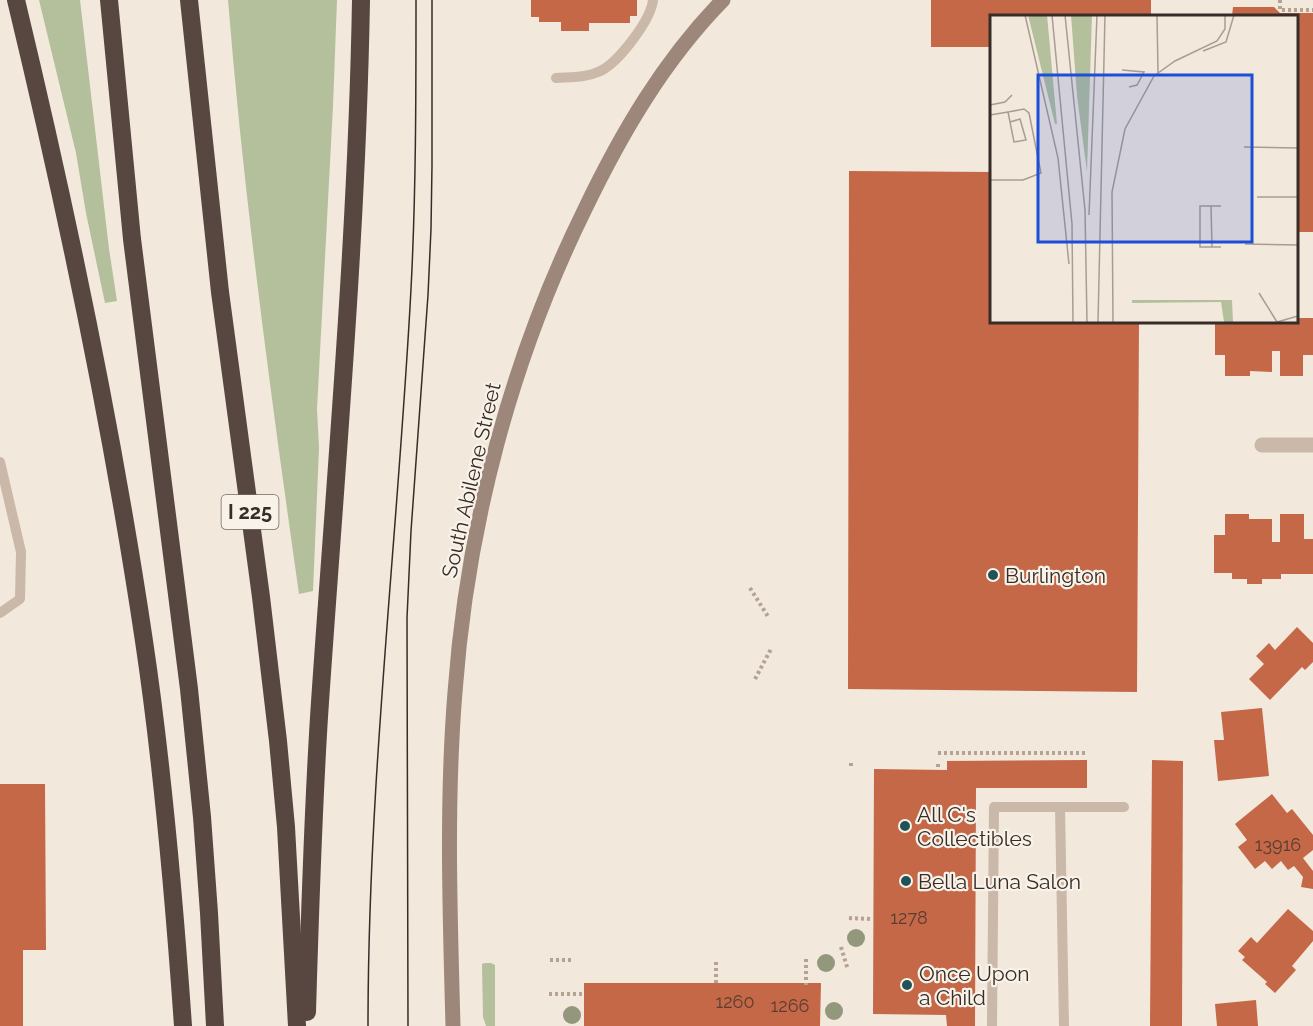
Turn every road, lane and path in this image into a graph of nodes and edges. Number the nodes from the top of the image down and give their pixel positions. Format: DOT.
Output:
graph roads {
  1 [pos="16,0"];
  2 [pos="109,0"];
  3 [pos="189,0"];
  4 [pos="361,0"];
  5 [pos="653,0"];
  6 [pos="723,0"];
  7 [pos="1280,0"];
  8 [pos="1313,10"];
  9 [pos="556,78"];
  10 [pos="1262,445"];
  11 [pos="1313,445"];
  12 [pos="0,462"];
  13 [pos="750,588"];
  14 [pos="0,613"];
  15 [pos="768,618"];
  16 [pos="771,649"];
  17 [pos="755,680"];
  18 [pos="938,753"];
  19 [pos="1086,753"];
  20 [pos="1060,807"];
  21 [pos="1124,807"];
  22 [pos="849,918"];
  23 [pos="873,919"];
  24 [pos="842,947"];
  25 [pos="806,959"];
  26 [pos="550,960"];
  27 [pos="574,960"];
  28 [pos="716,962"];
  29 [pos="848,970"];
  30 [pos="716,985"];
  31 [pos="806,985"];
  32 [pos="549,994"];
  33 [pos="583,994"];
  34 [pos="183,1026"];
  35 [pos="215,1026"];
  36 [pos="297,1026"];
  37 [pos="306,1026"];
  38 [pos="453,1026"];
  39 [pos="992,1026"];
  40 [pos="1064,1026"];
  1 -- 34 [label="highway"];
  2 -- 35 [label="highway"];
  3 -- 36 [label="highway, I 225"];
  4 -- 37 [label="highway"];
  5 -- 9 [label="lane"];
  6 -- 38 [label="street, South Abilene Street"];
  7 -- 8 [label="path"];
  10 -- 11 [label="street"];
  12 -- 14 [label="lane"];
  13 -- 15 [label="path"];
  16 -- 17 [label="path"];
  18 -- 19 [label="path"];
  20 -- 21 [label="lane"];
  20 -- 39 [label="lane"];
  20 -- 40 [label="lane"];
  22 -- 23 [label="path"];
  24 -- 29 [label="path"];
  25 -- 31 [label="path"];
  26 -- 27 [label="path"];
  28 -- 30 [label="path"];
  32 -- 33 [label="path"];
}
